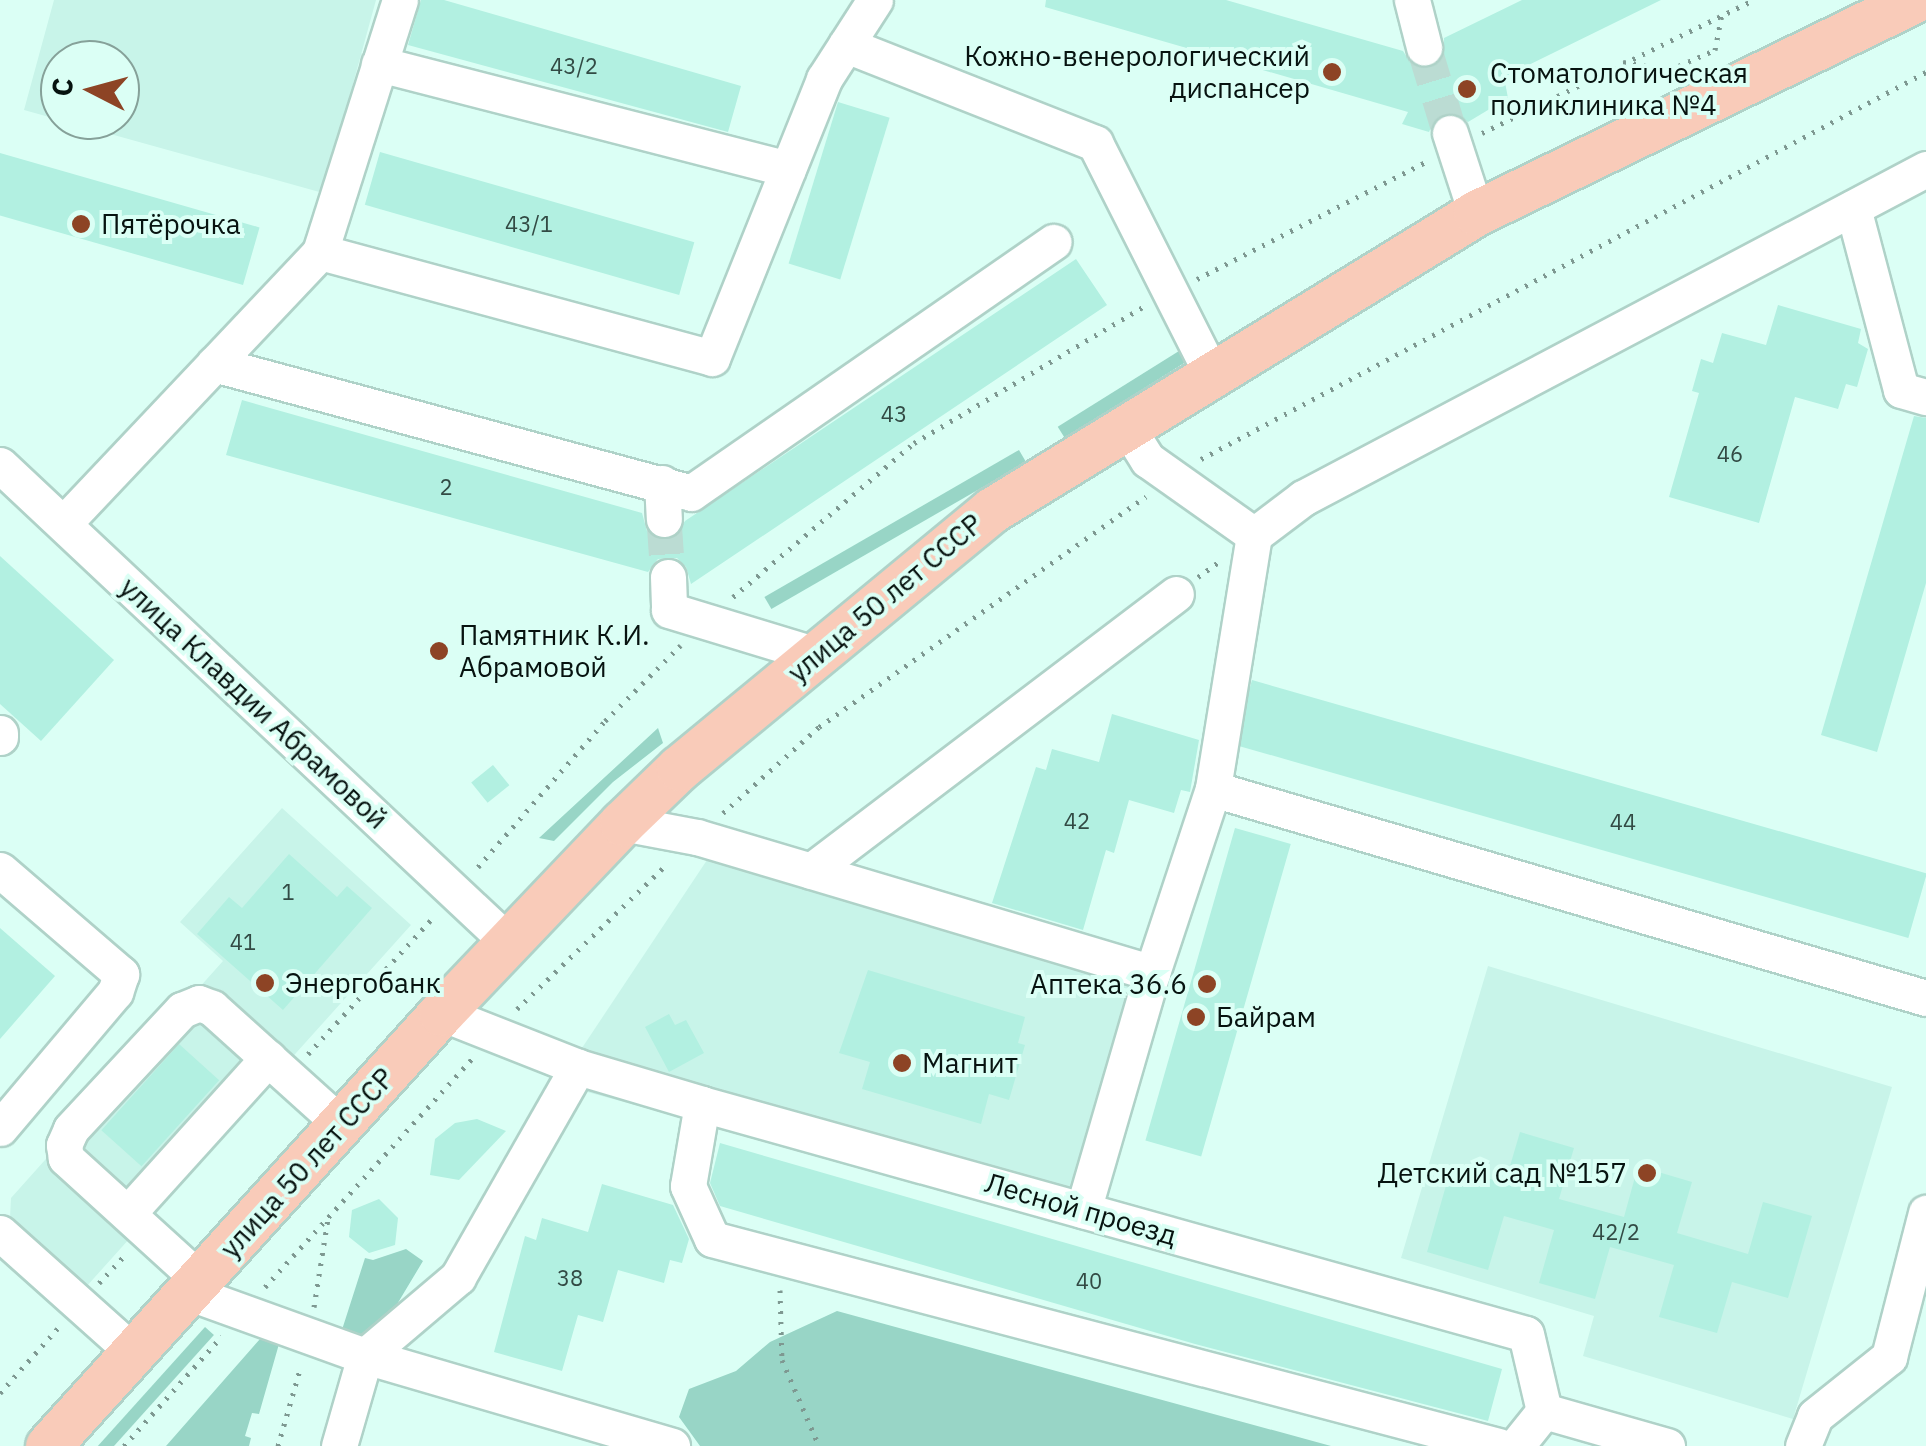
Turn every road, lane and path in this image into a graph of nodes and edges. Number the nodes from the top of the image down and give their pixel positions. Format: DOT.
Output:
graph roads {
  1 [pos="400,0"];
  2 [pos="876,0"];
  3 [pos="1412,0"];
  4 [pos="1753,0"];
  5 [pos="1914,0"];
  6 [pos="1722,15"];
  7 [pos="846,44"];
  8 [pos="1424,47"];
  9 [pos="1622,62"];
  10 [pos="380,64"];
  11 [pos="1926,72"];
  12 [pos="1452,140"];
  13 [pos="788,169"];
  14 [pos="1926,170"];
  15 [pos="1853,208"];
  16 [pos="1476,213"];
  17 [pos="1053,242"];
  18 [pos="320,252"];
  19 [pos="1170,293"];
  20 [pos="214,364"];
  21 [pos="1212,375"];
  22 [pos="1926,398"];
  23 [pos="1127,427"];
  24 [pos="0,465"];
  25 [pos="1172,477"];
  26 [pos="662,483"];
  27 [pos="664,519"];
  28 [pos="64,523"];
  29 [pos="1254,534"];
  30 [pos="668,578"];
  31 [pos="1176,594"];
  32 [pos="706,620"];
  33 [pos="817,655"];
  34 [pos="819,727"];
  35 [pos="1213,789"];
  36 [pos="622,824"];
  37 [pos="478,868"];
  38 [pos="0,870"];
  39 [pos="811,871"];
  40 [pos="508,942"];
  41 [pos="1152,973"];
  42 [pos="1926,998"];
  43 [pos="441,1013"];
  44 [pos="268,1058"];
  45 [pos="578,1067"];
  46 [pos="702,1104"];
  47 [pos="341,1124"];
  48 [pos="0,1128"];
  49 [pos="1083,1210"];
  50 [pos="128,1213"];
  51 [pos="1926,1213"];
  52 [pos="328,1216"];
  53 [pos="0,1232"];
  54 [pos="778,1257"];
  55 [pos="195,1286"];
  56 [pos="310,1336"];
  57 [pos="134,1352"];
  58 [pos="365,1356"];
  59 [pos="1544,1411"];
  60 [pos="48,1446"];
  61 [pos="278,1446"];
  62 [pos="339,1446"];
  63 [pos="672,1446"];
  64 [pos="819,1446"];
  65 [pos="1499,1446"];
  66 [pos="1516,1446"];
  67 [pos="1667,1446"];
  68 [pos="1803,1446"];
  1 -- 10 [label="street"];
  2 -- 7 [label="street"];
  3 -- 8 [label="street"];
  4 -- 6 [label="path"];
  5 -- 16 [label="main road, улица 50 лет СССР"];
  6 -- 9 [label="path"];
  6 -- 9 [label="path"];
  7 -- 13 [label="street"];
  7 -- 19 [label="street"];
  9 -- 12 [label="path"];
  10 -- 13 [label="street"];
  10 -- 18 [label="street"];
  11 -- 25 [label="path"];
  12 -- 16 [label="street"];
  12 -- 19 [label="path"];
  13 -- 18 [label="street"];
  14 -- 15 [label="street"];
  15 -- 22 [label="street"];
  15 -- 29 [label="street"];
  16 -- 21 [label="main road, улица 50 лет СССР"];
  17 -- 26 [label="street"];
  18 -- 20 [label="street"];
  19 -- 21 [label="street"];
  19 -- 32 [label="path"];
  20 -- 26 [label="street"];
  20 -- 28 [label="street"];
  21 -- 23 [label="main road, улица 50 лет СССР"];
  23 -- 25 [label="street"];
  23 -- 33 [label="main road, улица 50 лет СССР"];
  24 -- 28 [label="street, улица Клавдии Абрамовой"];
  25 -- 29 [label="street"];
  25 -- 34 [label="path"];
  26 -- 27 [label="street"];
  28 -- 40 [label="street, улица Клавдии Абрамовой"];
  29 -- 35 [label="street"];
  30 -- 32 [label="street"];
  31 -- 39 [label="street"];
  32 -- 33 [label="street"];
  32 -- 37 [label="path"];
  33 -- 36 [label="main road, улица 50 лет СССР"];
  35 -- 41 [label="street"];
  35 -- 42 [label="street"];
  36 -- 39 [label="street"];
  36 -- 40 [label="main road, улица 50 лет СССР"];
  38 -- 48 [label="street"];
  39 -- 41 [label="street"];
  40 -- 43 [label="main road, улица 50 лет СССР"];
  41 -- 49 [label="street"];
  43 -- 45 [label="street, Лесной проезд"];
  43 -- 47 [label="main road, улица 50 лет СССР"];
  44 -- 47 [label="street"];
  44 -- 50 [label="street"];
  44 -- 50 [label="street"];
  45 -- 46 [label="street, Лесной проезд"];
  45 -- 58 [label="street"];
  46 -- 49 [label="street, Лесной проезд"];
  46 -- 54 [label="street"];
  47 -- 55 [label="main road, улица 50 лет СССР"];
  49 -- 59 [label="street, Лесной проезд"];
  50 -- 55 [label="street"];
  51 -- 68 [label="street"];
  52 -- 56 [label="path"];
  53 -- 57 [label="street"];
  54 -- 64 [label="path"];
  54 -- 65 [label="street"];
  55 -- 56 [label="street"];
  55 -- 57 [label="main road, улица 50 лет СССР"];
  56 -- 58 [label="street"];
  56 -- 61 [label="path"];
  57 -- 60 [label="main road, улица 50 лет СССР"];
  58 -- 62 [label="street"];
  58 -- 63 [label="street"];
  59 -- 66 [label="street"];
  59 -- 67 [label="street"];
}
